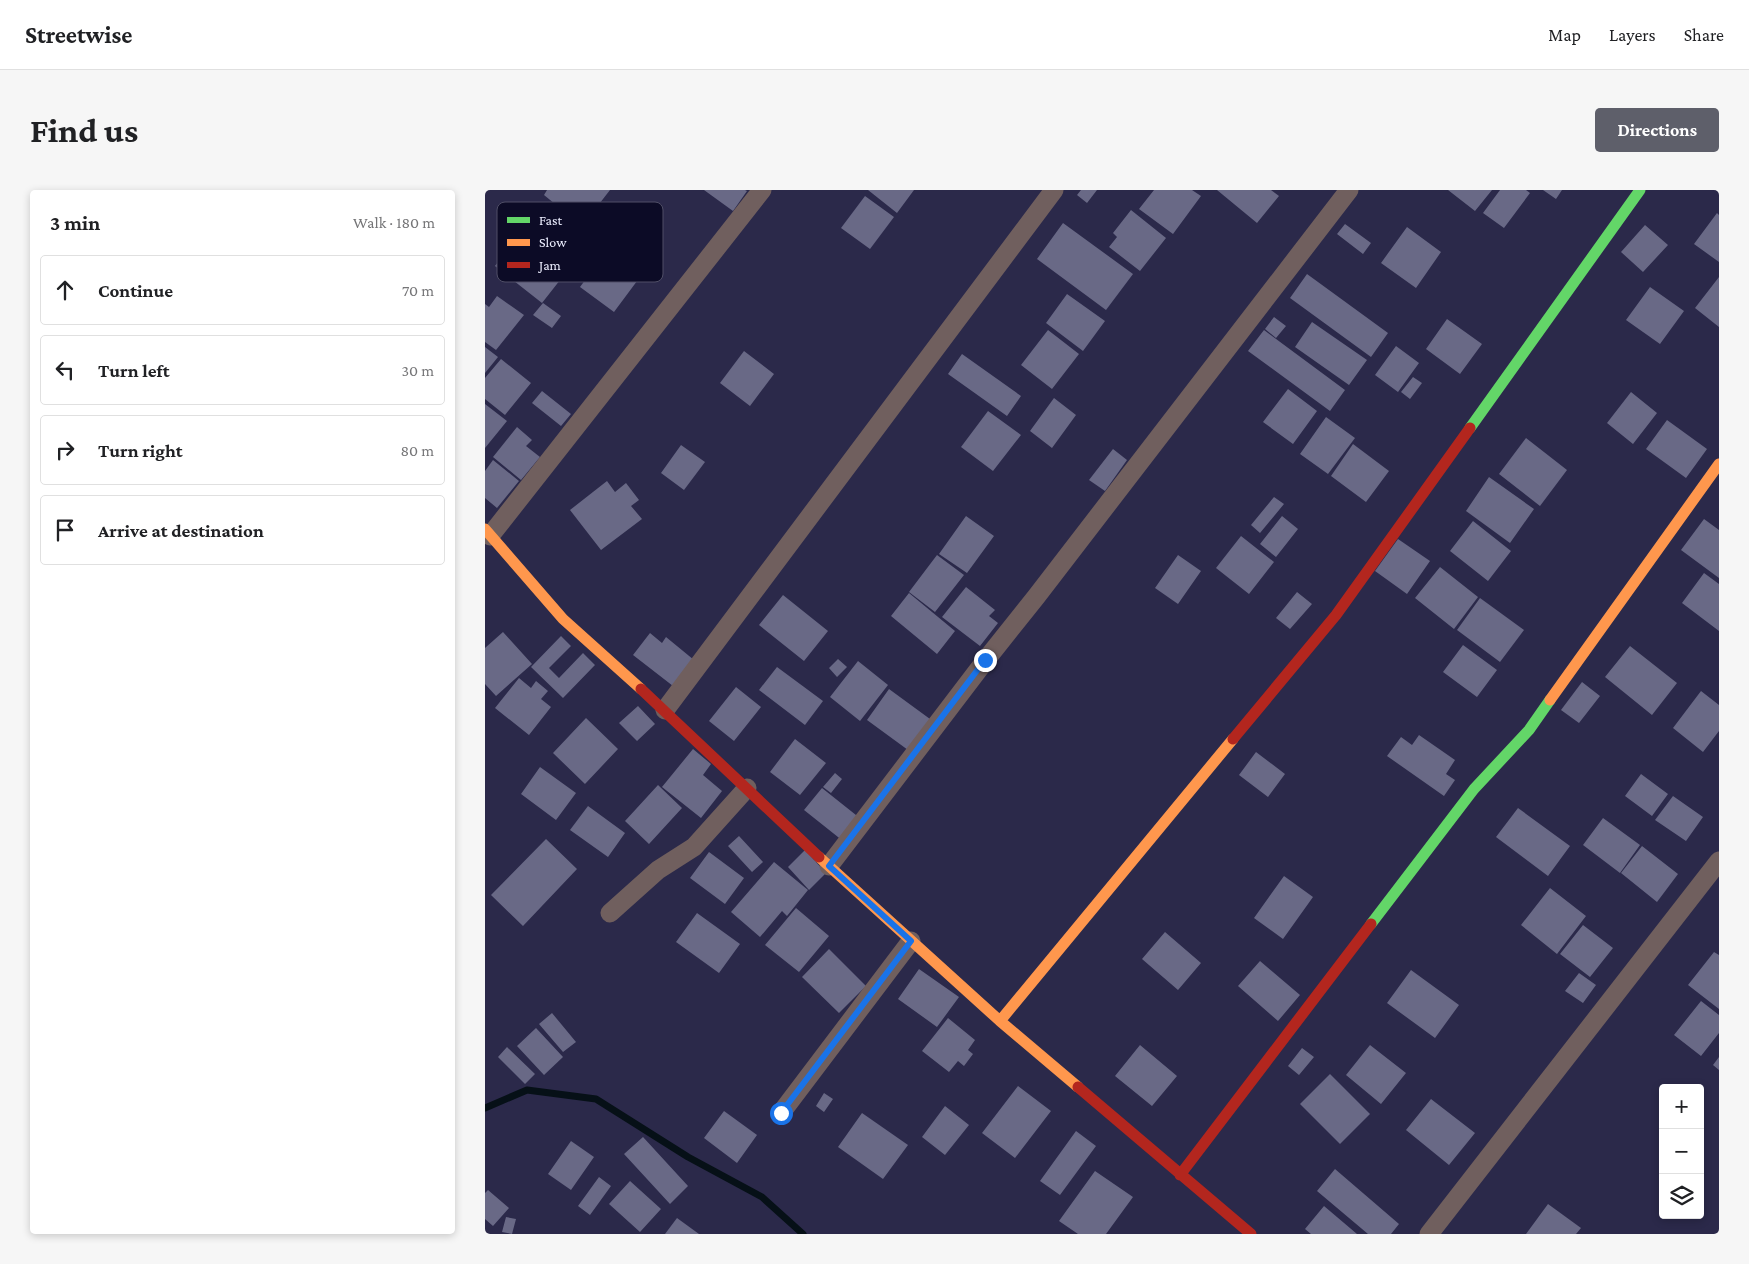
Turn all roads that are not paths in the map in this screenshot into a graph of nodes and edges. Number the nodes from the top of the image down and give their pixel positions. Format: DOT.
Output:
graph roads {
  1 [pos="762,190"];
  2 [pos="1054,190"];
  3 [pos="1349,190"];
  4 [pos="1640,190"];
  5 [pos="1719,464"];
  6 [pos="487,533"];
  7 [pos="665,710"];
  8 [pos="747,788"];
  9 [pos="1719,862"];
  10 [pos="829,866"];
  11 [pos="610,913"];
  12 [pos="911,941"];
  13 [pos="1000,1021"];
  14 [pos="781,1113"];
  15 [pos="1180,1174"];
  16 [pos="1251,1234"];
  17 [pos="1429,1234"];
  1 -- 6 [label="street"];
  2 -- 7 [label="street"];
  3 -- 10 [label="street"];
  4 -- 13 [label="street"];
  5 -- 15 [label="street"];
  6 -- 7 [label="street"];
  7 -- 8 [label="street"];
  8 -- 10 [label="street"];
  8 -- 11 [label="street"];
  9 -- 17 [label="street"];
  10 -- 12 [label="street"];
  12 -- 13 [label="street"];
  12 -- 14 [label="street"];
  13 -- 15 [label="street"];
  15 -- 16 [label="street"];
}
